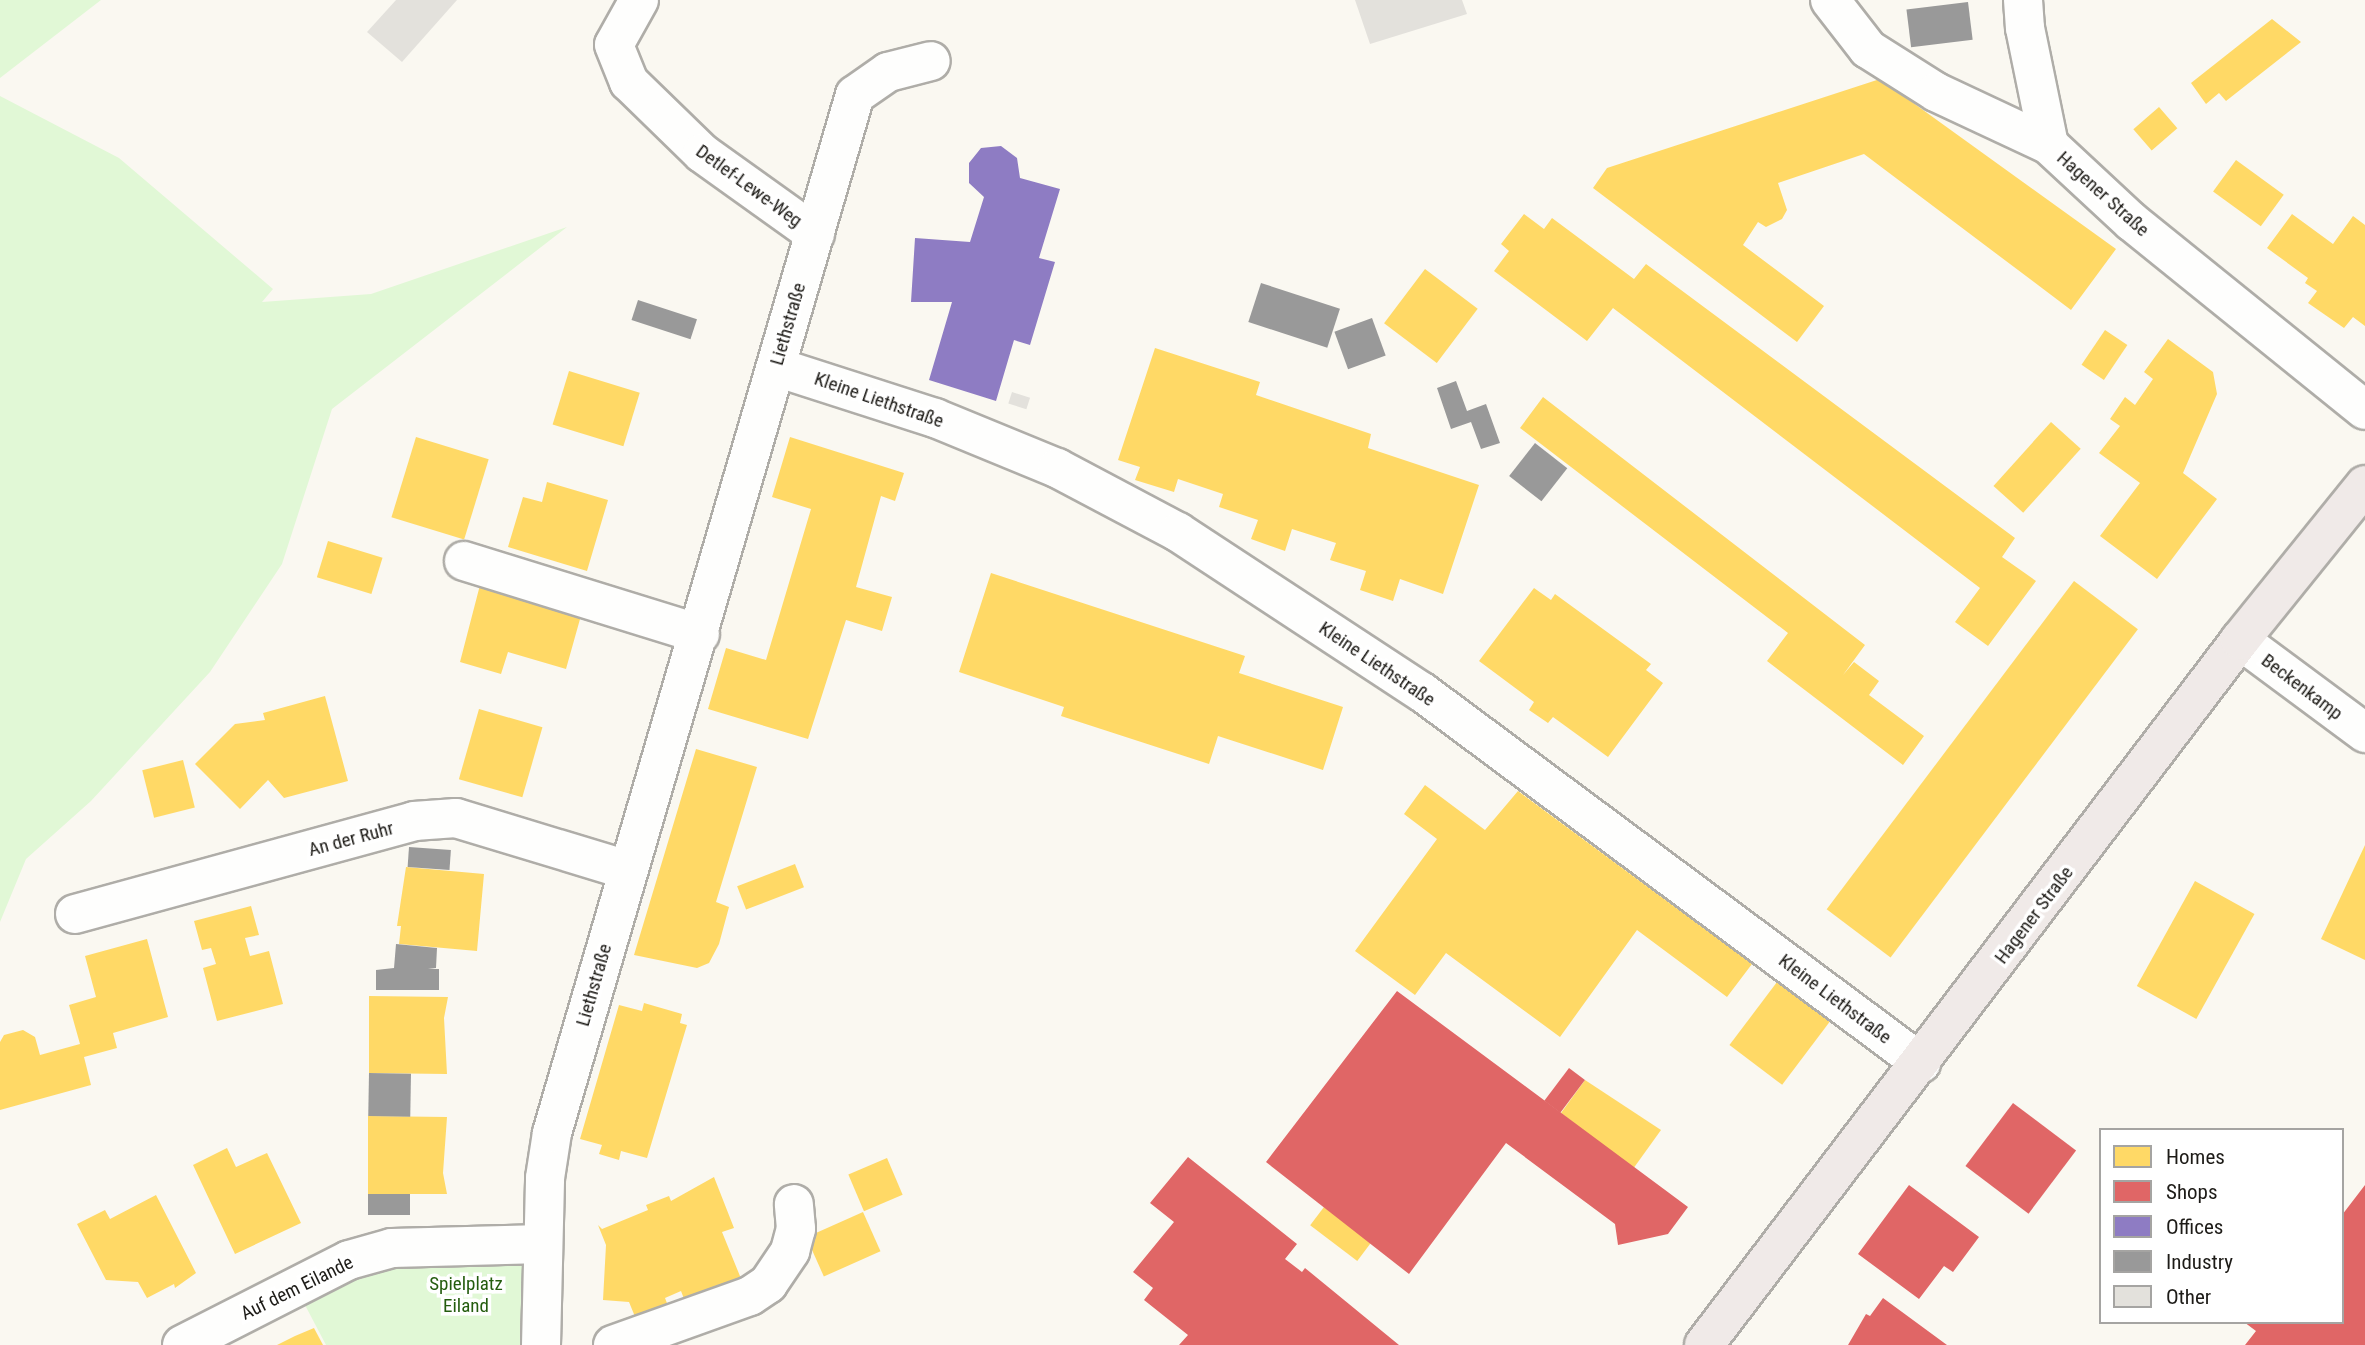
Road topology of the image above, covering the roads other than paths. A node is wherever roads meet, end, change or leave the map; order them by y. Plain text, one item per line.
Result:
1 (639, 0) edge
2 (1830, 0) edge
3 (2023, 0) edge
4 (931, 61) dead end
5 (2049, 145) junction
6 (815, 234) junction
7 (794, 371) junction
8 (2365, 410) edge
9 (2365, 485) edge
10 (464, 561) dead end
11 (700, 634) junction
12 (2240, 640) junction
13 (2365, 733) edge
14 (627, 870) junction
15 (75, 914) dead end
16 (1921, 1063) junction
17 (794, 1204) dead end
18 (543, 1244) junction
19 (182, 1345) edge
20 (541, 1345) edge
21 (613, 1345) edge
22 (1704, 1345) edge

1 - 6 street, Detlef-Lewe-Weg
2 - 5 street, Hagener Straße
3 - 5 street
4 - 6 street, Liethstraße
5 - 8 street, Hagener Straße
6 - 7 street, Liethstraße
7 - 11 street, Liethstraße
7 - 16 street, Kleine Liethstraße
9 - 12 main road, Hagener Straße
10 - 11 street
11 - 14 street, Liethstraße
12 - 13 street, Beckenkamp
12 - 16 main road, Hagener Straße
14 - 15 street, An der Ruhr
14 - 18 street, Liethstraße
16 - 22 main road, Hagener Straße
17 - 21 street
18 - 19 street, Auf dem Eilande
18 - 20 street, Liethstraße

